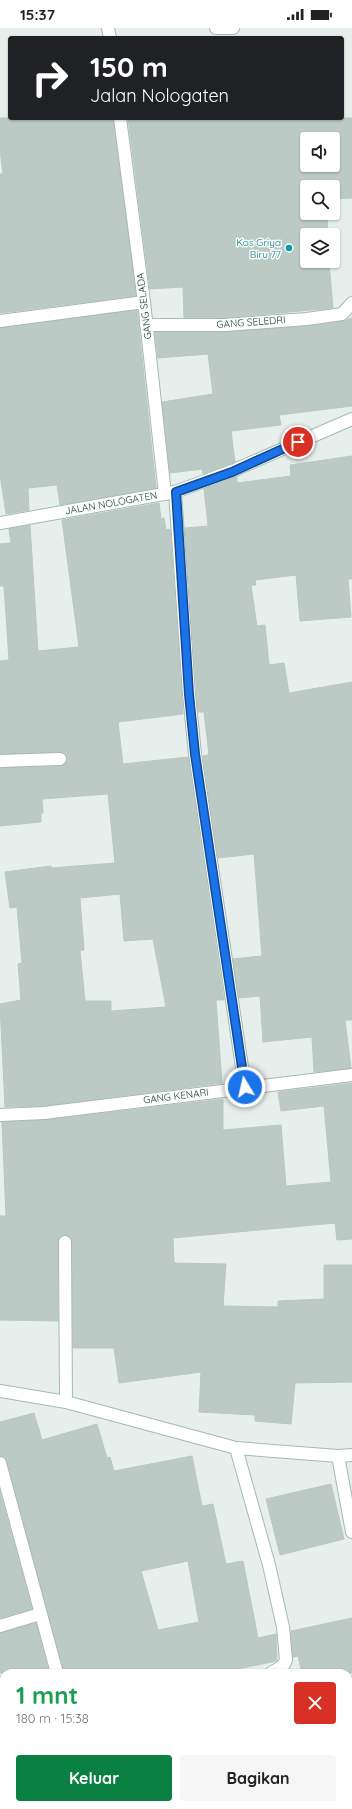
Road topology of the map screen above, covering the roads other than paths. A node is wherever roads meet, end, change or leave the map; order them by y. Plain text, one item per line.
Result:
1 (216, 28) edge
2 (233, 28) edge
3 (120, 120) edge
4 (144, 302) junction
5 (352, 303) edge
6 (0, 321) edge
7 (146, 326) junction
8 (352, 419) edge
9 (170, 493) junction
10 (0, 524) edge
11 (60, 759) dead end
12 (0, 762) edge
13 (352, 1075) edge
14 (245, 1087) junction
15 (0, 1115) edge
16 (65, 1242) dead end
17 (0, 1391) edge
18 (66, 1402) junction
19 (236, 1448) junction
20 (352, 1455) edge
21 (338, 1456) junction
22 (0, 1463) edge
23 (352, 1532) edge
24 (40, 1614) junction
25 (0, 1626) edge
26 (56, 1669) edge
27 (278, 1669) edge

1 - 2 street
3 - 4 street, GANG SELADA
4 - 6 street
4 - 7 street, GANG SELADA
5 - 7 street, GANG SELEDRI
7 - 9 street, GANG SELADA
8 - 9 street, JALAN NOLOGATEN
9 - 10 street, JALAN NOLOGATEN
9 - 14 street, GANG SELADA
11 - 12 street
13 - 14 street, GANG KENARI
14 - 15 street, GANG KENARI
16 - 18 street
17 - 18 street
18 - 19 street
19 - 21 street
19 - 27 street
20 - 21 street
21 - 23 street
22 - 24 street
24 - 25 street
24 - 26 street

